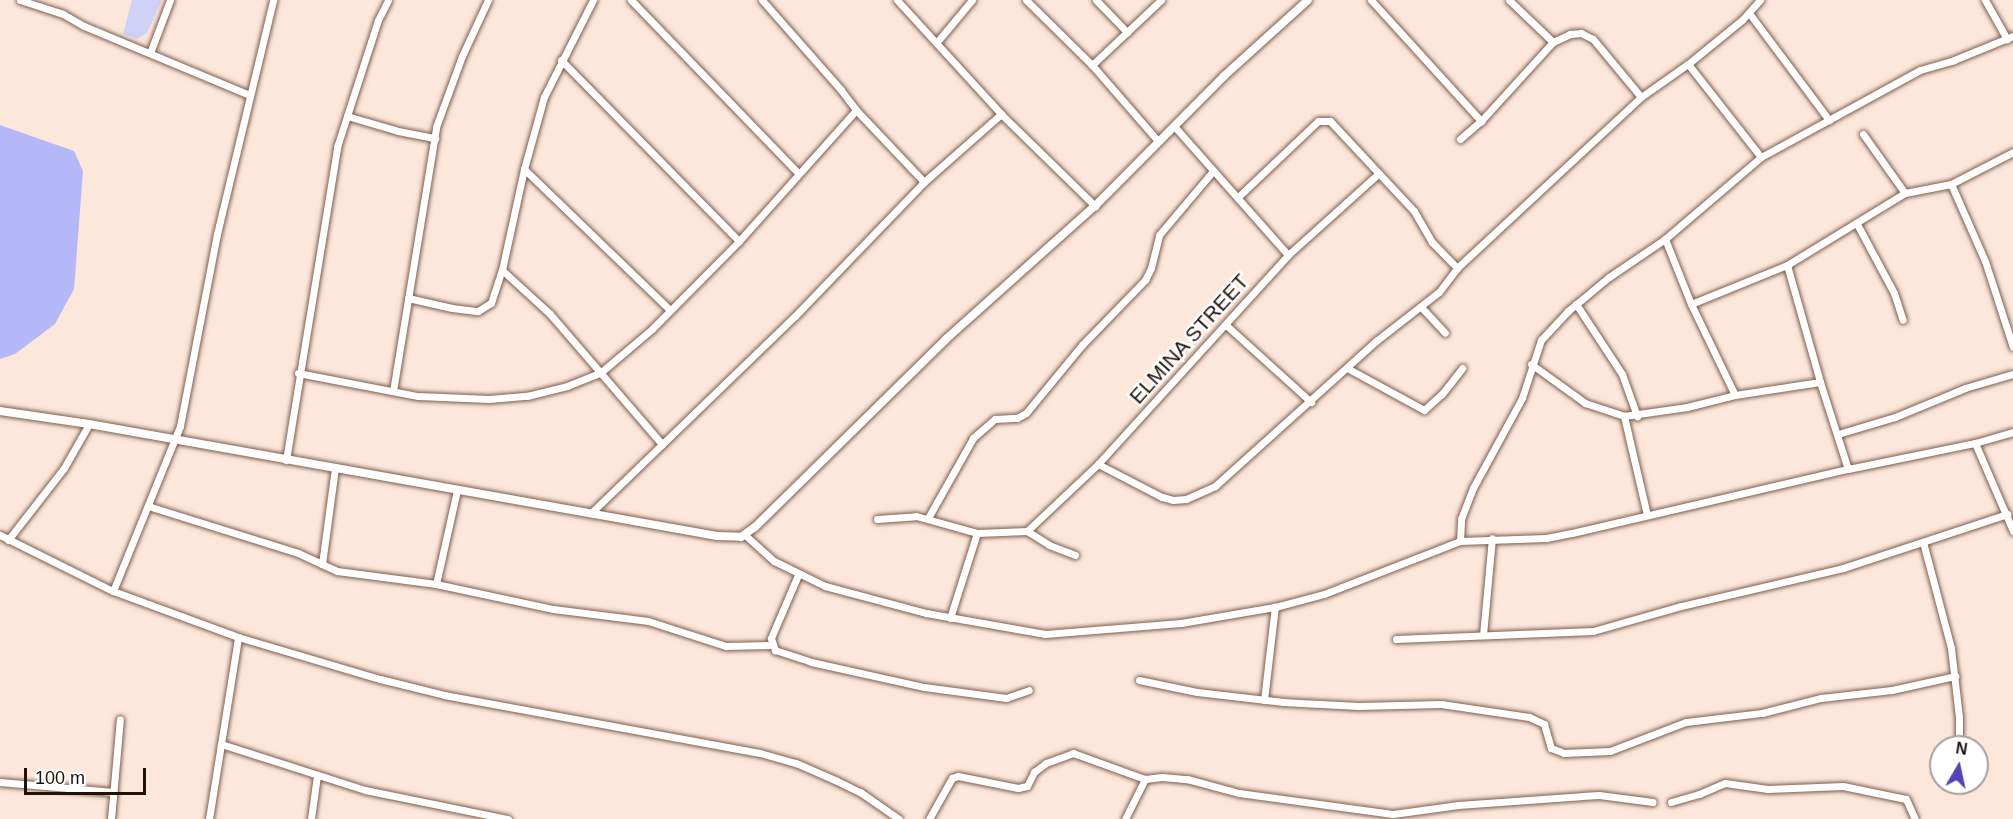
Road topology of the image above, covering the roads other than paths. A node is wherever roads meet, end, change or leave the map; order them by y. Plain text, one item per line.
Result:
1 (20, 0) edge
2 (170, 0) edge
3 (273, 0) edge
4 (388, 0) edge
5 (488, 0) edge
6 (593, 0) edge
7 (631, 0) edge
8 (762, 0) edge
9 (897, 0) edge
10 (972, 0) edge
11 (1026, 0) edge
12 (1096, 0) edge
13 (1161, 0) edge
14 (1308, 0) edge
15 (1371, 0) edge
16 (1509, 0) edge
17 (1760, 0) edge
18 (1985, 0) edge
19 (1749, 13) junction
20 (1127, 32) junction
21 (2010, 38) edge
22 (937, 42) junction
23 (1553, 42) junction
24 (150, 53) junction
25 (561, 60) junction
26 (1092, 64) junction
27 (1688, 64) junction
28 (250, 95) junction
29 (1641, 97) junction
30 (856, 110) junction
31 (1000, 114) junction
32 (347, 116) junction
33 (1830, 120) junction
34 (1480, 121) junction
35 (1174, 126) junction
36 (1863, 134) dead end
37 (435, 138) junction
38 (1460, 140) dead end
39 (1158, 141) junction
40 (2013, 152) edge
41 (1761, 157) junction
42 (524, 169) junction
43 (1213, 171) junction
44 (1379, 172) junction
45 (798, 173) junction
46 (924, 182) junction
47 (1951, 184) junction
48 (1905, 194) junction
49 (1238, 198) junction
50 (1095, 206) junction
51 (1857, 224) junction
52 (1665, 239) junction
53 (739, 241) junction
54 (1288, 255) junction
55 (1787, 265) junction
56 (1457, 268) junction
57 (502, 270) junction
58 (408, 298) junction
59 (1576, 304) junction
60 (1691, 304) junction
61 (1421, 307) junction
62 (670, 310) junction
63 (1903, 320) dead end
64 (1226, 325) junction
65 (1445, 333) dead end
66 (2013, 347) edge
67 (1531, 364) junction
68 (1347, 368) junction
69 (1462, 368) dead end
70 (298, 373) junction
71 (600, 373) junction
72 (2013, 374) edge
73 (1820, 382) junction
74 (393, 391) junction
75 (1736, 395) junction
76 (1311, 402) junction
77 (0, 411) edge
78 (1624, 416) junction
79 (1637, 416) junction
80 (89, 424) junction
81 (2013, 432) edge
82 (1838, 434) junction
83 (175, 442) junction
84 (1976, 443) junction
85 (662, 444) junction
86 (286, 460) junction
87 (1098, 464) junction
88 (335, 468) junction
89 (1848, 469) junction
90 (457, 490) junction
91 (148, 506) junction
92 (592, 512) junction
93 (2007, 514) junction
94 (1647, 515) junction
95 (928, 518) junction
96 (878, 519) dead end
97 (1027, 531) junction
98 (2013, 531) edge
99 (977, 533) junction
100 (0, 535) edge
101 (745, 535) junction
102 (1492, 538) junction
103 (8, 540) junction
104 (1460, 541) junction
105 (1923, 542) junction
106 (1075, 555) dead end
107 (322, 564) junction
108 (798, 575) junction
109 (436, 584) junction
110 (113, 591) junction
111 (1275, 607) junction
112 (950, 618) junction
113 (1483, 635) junction
114 (238, 637) junction
115 (1396, 639) dead end
116 (771, 645) junction
117 (1955, 676) junction
118 (1139, 680) dead end
119 (1029, 690) dead end
120 (1264, 700) junction
121 (120, 719) dead end
122 (1958, 735) edge
123 (221, 744) junction
124 (317, 775) junction
125 (1145, 779) junction
126 (0, 782) edge
127 (114, 792) junction
128 (1653, 802) dead end
129 (1671, 802) dead end
130 (1393, 816) edge
131 (111, 819) edge
132 (209, 819) edge
133 (311, 819) edge
134 (508, 819) edge
135 (899, 819) edge
136 (929, 819) edge
137 (1125, 819) edge
138 (1916, 819) edge

1 - 24 street
2 - 24 street
3 - 28 street
4 - 32 street
5 - 37 street
6 - 25 street
7 - 45 street
8 - 30 street
9 - 22 street
10 - 22 street
11 - 26 street
12 - 20 street
13 - 20 street
14 - 35 street
15 - 34 street
16 - 23 street
17 - 19 street
18 - 21 street
19 - 27 street
19 - 33 street
20 - 26 street
21 - 33 street
22 - 31 street
23 - 29 street
23 - 34 street
24 - 28 street
25 - 42 street
25 - 53 street
26 - 39 street
27 - 29 street
27 - 41 street
28 - 83 street
29 - 56 street
30 - 45 street
30 - 46 street
31 - 46 street
31 - 50 street
32 - 37 street
32 - 70 street
33 - 41 street
34 - 38 street
35 - 39 street
35 - 43 street
36 - 48 street
37 - 58 street
39 - 50 street
40 - 47 street
41 - 52 street
42 - 57 street
42 - 62 street
43 - 49 street
43 - 95 street
44 - 49 street
44 - 54 street, ELMINA STREET
44 - 56 street
45 - 53 street
46 - 85 street
47 - 48 street
47 - 66 street
48 - 51 street
49 - 54 street
50 - 101 street
51 - 55 street
51 - 63 street
52 - 59 street
52 - 60 street
53 - 62 street
54 - 64 street, ELMINA STREET
55 - 60 street
55 - 73 street
56 - 61 street
57 - 58 street
57 - 71 street
58 - 74 street
59 - 67 street
59 - 79 street
60 - 75 street
61 - 65 street
61 - 68 street
62 - 71 street
64 - 76 street
64 - 87 street, ELMINA STREET
67 - 78 street
67 - 104 street
68 - 69 street
68 - 76 street
70 - 74 street
70 - 86 street
71 - 74 street
71 - 85 street
72 - 82 street
73 - 75 street
73 - 82 street
75 - 79 street
76 - 87 street
77 - 80 street
78 - 79 street
78 - 94 street
80 - 83 street
80 - 103 street
81 - 84 street
82 - 89 street
83 - 86 street
83 - 91 street
84 - 89 street
84 - 93 street
85 - 92 street
86 - 88 street
87 - 97 street, ELMINA STREET
88 - 90 street
88 - 107 street
89 - 94 street
90 - 92 street
90 - 109 street
91 - 107 street
91 - 110 street
92 - 101 street
93 - 98 street
93 - 105 street
94 - 102 street
95 - 96 street
95 - 99 street
97 - 99 street
97 - 106 street
99 - 112 street
100 - 103 street
101 - 108 street
102 - 104 street
102 - 113 street
103 - 110 street
104 - 111 street
105 - 113 street
105 - 117 street
107 - 109 street
108 - 112 street
108 - 116 street
109 - 116 street
110 - 114 street
111 - 112 street
111 - 120 street
113 - 115 street
114 - 123 street
114 - 135 street
116 - 119 street
117 - 120 street
117 - 122 street
118 - 120 street
121 - 127 street
123 - 124 street
123 - 132 street
124 - 133 street
124 - 134 street
125 - 130 street
125 - 136 street
125 - 137 street
126 - 127 street
127 - 131 street
128 - 130 street
129 - 138 street

